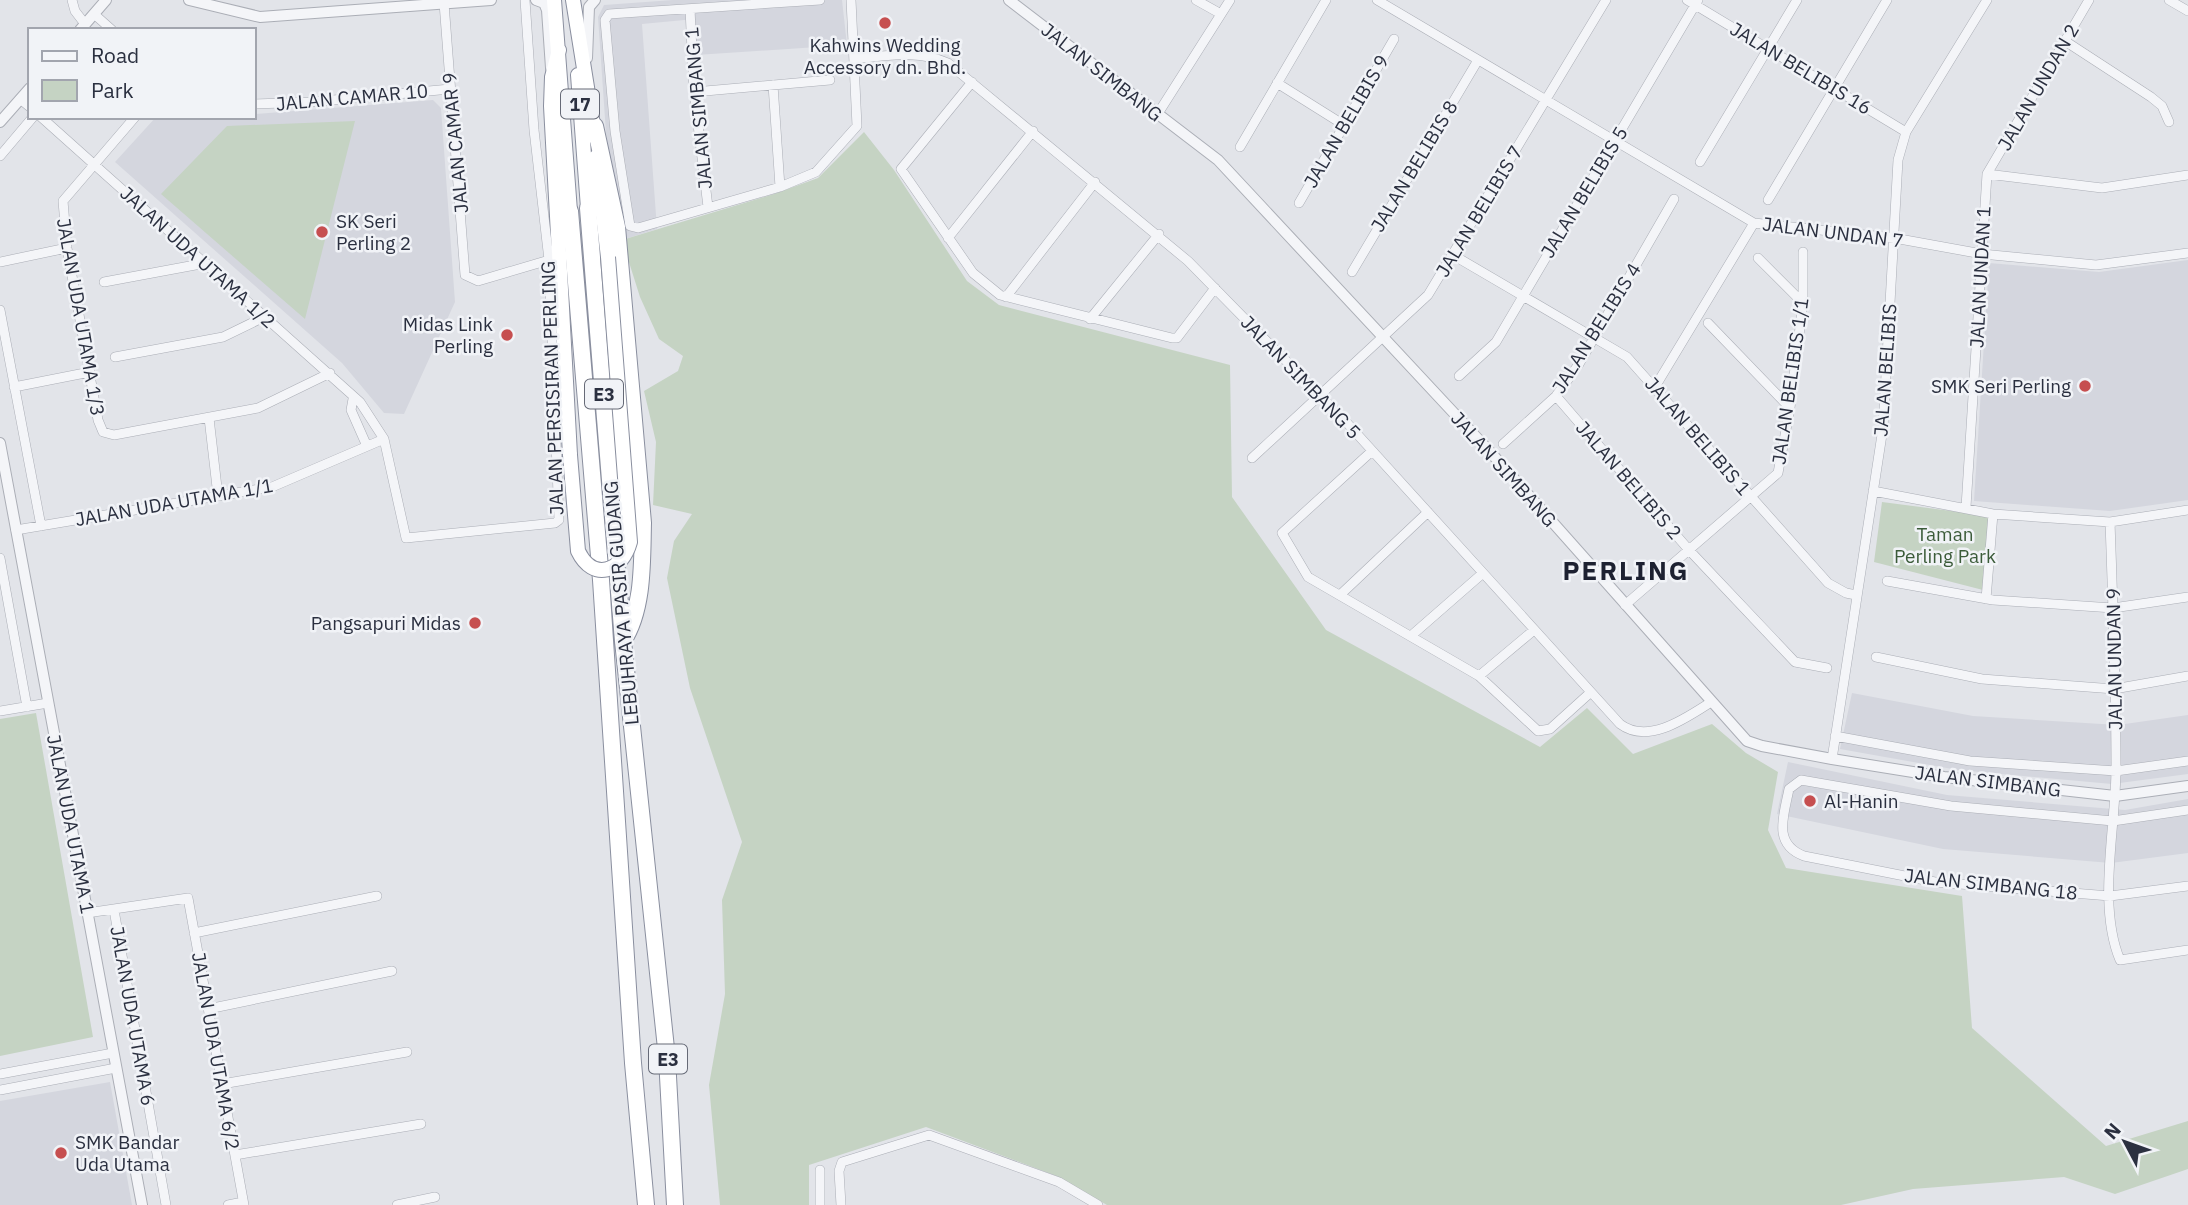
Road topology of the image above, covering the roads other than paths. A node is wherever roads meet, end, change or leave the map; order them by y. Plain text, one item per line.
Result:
1 (72, 0) edge
2 (106, 0) edge
3 (189, 0) edge
4 (491, 0) edge
5 (525, 0) edge
6 (536, 0) edge
7 (554, 0) edge
8 (573, 0) edge
9 (595, 0) edge
10 (820, 0) edge
11 (850, 0) edge
12 (1009, 0) edge
13 (1196, 0) edge
14 (1230, 0) edge
15 (1326, 0) edge
16 (1377, 0) edge
17 (1606, 0) edge
18 (1797, 0) edge
19 (1887, 0) edge
20 (1987, 0) edge
21 (2089, 0) edge
22 (2169, 0) edge
23 (1694, 2) edge
24 (444, 4) junction
25 (225, 5) edge
26 (690, 9) junction
27 (2188, 11) edge
28 (94, 15) junction
29 (1221, 15) junction
30 (83, 27) edge
31 (110, 28) edge
32 (1394, 39) dead end
33 (2065, 41) junction
34 (1769, 49) junction
35 (559, 50) junction
36 (854, 59) junction
37 (1478, 60) junction
38 (552, 77) junction
39 (587, 79) junction
40 (830, 80) dead end
41 (972, 82) junction
42 (1277, 83) junction
43 (773, 85) junction
44 (1833, 87) junction
45 (450, 89) junction
46 (28, 90) edge
47 (694, 92) junction
48 (20, 99) junction
49 (1547, 100) junction
50 (256, 103) edge
51 (28, 105) edge
52 (1157, 116) junction
53 (31, 119) edge
54 (43, 119) edge
55 (133, 119) edge
56 (0, 122) edge
57 (2169, 122) dead end
58 (1344, 125) junction
59 (595, 126) junction
60 (1033, 131) junction
61 (1906, 132) junction
62 (1616, 140) junction
63 (1240, 147) dead end
64 (0, 156) edge
65 (1700, 162) dead end
66 (94, 164) junction
67 (1987, 174) junction
68 (2188, 175) edge
69 (1096, 182) junction
70 (780, 187) junction
71 (1674, 199) dead end
72 (1768, 200) dead end
73 (1299, 203) dead end
74 (708, 207) junction
75 (588, 208) joint
76 (570, 211) joint
77 (1754, 223) junction
78 (1159, 234) junction
79 (948, 238) junction
80 (1894, 238) junction
81 (66, 248) junction
82 (1804, 252) dead end
83 (2188, 253) edge
84 (1982, 254) junction
85 (1453, 255) junction
86 (1758, 258) dead end
87 (549, 260) junction
88 (0, 262) edge
89 (206, 263) junction
90 (1352, 272) dead end
91 (103, 282) dead end
92 (1215, 288) junction
93 (1523, 295) junction
94 (1006, 297) junction
95 (1803, 303) junction
96 (0, 310) edge
97 (266, 316) junction
98 (1090, 319) junction
99 (1708, 323) dead end
100 (1384, 336) junction
101 (1594, 337) junction
102 (115, 357) dead end
103 (90, 372) junction
104 (330, 373) junction
105 (1459, 376) dead end
106 (15, 387) junction
107 (1655, 387) junction
108 (1319, 395) junction
109 (1556, 396) junction
110 (353, 399) junction
111 (1790, 408) junction
112 (209, 418) junction
113 (384, 439) junction
114 (0, 443) edge
115 (366, 444) junction
116 (1503, 444) dead end
117 (1372, 451) junction
118 (1252, 458) dead end
119 (1873, 491) junction
120 (218, 496) junction
121 (1752, 499) junction
122 (1966, 507) junction
123 (2188, 510) edge
124 (1427, 512) junction
125 (1993, 514) junction
126 (2110, 522) junction
127 (40, 526) junction
128 (16, 530) junction
129 (1689, 550) junction
130 (0, 558) edge
131 (1483, 573) junction
132 (1887, 581) dead end
133 (1340, 595) junction
134 (1856, 595) junction
135 (2188, 597) edge
136 (1986, 599) junction
137 (1625, 605) junction
138 (2113, 608) junction
139 (5, 611) edge
140 (1534, 630) junction
141 (1412, 635) junction
142 (623, 641) junction
143 (1876, 657) dead end
144 (1827, 668) dead end
145 (1479, 676) junction
146 (2188, 676) edge
147 (2114, 689) junction
148 (1591, 692) junction
149 (1711, 702) junction
150 (48, 703) junction
151 (27, 707) junction
152 (0, 711) edge
153 (1835, 736) junction
154 (1832, 760) junction
155 (2188, 761) edge
156 (2116, 771) junction
157 (2188, 786) edge
158 (2115, 796) junction
159 (2188, 810) edge
160 (1784, 816) joint
161 (2113, 821) junction
162 (2188, 886) edge
163 (377, 896) dead end
164 (2110, 896) junction
165 (114, 910) junction
166 (88, 913) junction
167 (194, 933) junction
168 (2188, 950) edge
169 (392, 971) dead end
170 (208, 1009) junction
171 (407, 1052) dead end
172 (113, 1053) junction
173 (116, 1068) junction
174 (0, 1074) edge
175 (222, 1084) junction
176 (0, 1090) edge
177 (421, 1124) dead end
178 (234, 1155) junction
179 (820, 1170) dead end
180 (435, 1197) dead end
181 (243, 1203) edge
182 (142, 1205) edge
183 (166, 1205) edge
184 (228, 1205) edge
185 (397, 1205) edge
186 (646, 1205) edge
187 (675, 1205) edge
188 (820, 1205) edge
189 (841, 1205) edge
190 (1098, 1205) edge

1 - 30 street
2 - 28 street
3 - 25 street
4 - 24 street
5 - 87 street, JALAN PERSISIRAN PERLING
6 - 38 street
7 - 35 highway, LEBUHRAYA PASIR GUDANG / 17
8 - 39 highway
8 - 75 highway, LEBUHRAYA PASIR GUDANG / 17
9 - 39 street
10 - 26 street
11 - 36 street
12 - 52 street, JALAN SIMBANG
13 - 29 street
14 - 29 street
15 - 42 street
16 - 37 street, JALAN UNDAN 7
17 - 49 street, JALAN BELIBIS 7
18 - 34 street
19 - 44 street
20 - 61 street, JALAN BELIBIS
21 - 33 street, JALAN UNDAN 2
22 - 27 street
23 - 34 street, JALAN BELIBIS 16
23 - 62 street, JALAN BELIBIS 5
24 - 25 street
24 - 45 street, JALAN CAMAR 9
26 - 47 street, JALAN SIMBANG 1
26 - 74 street
28 - 30 street
28 - 31 street
29 - 52 street
32 - 58 street, JALAN BELIBIS 9
33 - 57 street
33 - 67 street, JALAN UNDAN 2
34 - 44 street, JALAN BELIBIS 16
34 - 65 street
35 - 38 highway
35 - 76 highway, LEBUHRAYA PASIR GUDANG / 17
36 - 41 street, JALAN SIMBANG 5
36 - 70 street
37 - 49 street, JALAN UNDAN 7
37 - 90 street, JALAN BELIBIS 8
38 - 59 highway, bridge
39 - 59 highway
40 - 43 street
41 - 60 street, JALAN SIMBANG 5
41 - 79 street
42 - 58 street
42 - 63 street
43 - 47 street
43 - 70 street
44 - 61 street, JALAN BELIBIS 16
44 - 72 street
45 - 50 street, JALAN CAMAR 10
45 - 87 street, JALAN CAMAR 9
46 - 48 street
47 - 74 street, JALAN SIMBANG 1
48 - 51 street
48 - 56 street
49 - 62 street, JALAN UNDAN 7
49 - 85 street, JALAN BELIBIS 7
52 - 100 street, JALAN SIMBANG
53 - 64 street
54 - 66 street, JALAN UDA UTAMA 1/2
55 - 66 street, JALAN UDA UTAMA 1/3
58 - 73 street, JALAN BELIBIS 9
59 - 142 highway
60 - 69 street, JALAN SIMBANG 5
60 - 79 street
61 - 80 street, JALAN BELIBIS
62 - 77 street, JALAN UNDAN 7
62 - 93 street, JALAN BELIBIS 5
66 - 81 street, JALAN UDA UTAMA 1/3
66 - 89 street, JALAN UDA UTAMA 1/2
67 - 68 street
67 - 84 street, JALAN UNDAN 1
69 - 78 street, JALAN SIMBANG 5
69 - 94 street
70 - 74 street
71 - 101 street, JALAN BELIBIS 4
75 - 142 highway, LEBUHRAYA PASIR GUDANG / E3
76 - 186 highway, LEBUHRAYA PASIR GUDANG / E3
77 - 80 street, JALAN UNDAN 7
77 - 107 street
78 - 92 street, JALAN SIMBANG 5
78 - 98 street
79 - 94 street
80 - 84 street, JALAN UNDAN 7
80 - 119 street, JALAN BELIBIS
81 - 88 street
81 - 103 street, JALAN UDA UTAMA 1/3
82 - 95 street, JALAN BELIBIS 1/1
83 - 84 street, JALAN UNDAN 7
84 - 122 street, JALAN UNDAN 1
85 - 93 street, JALAN BELIBIS 1
85 - 100 street, JALAN BELIBIS 7
86 - 95 street
87 - 113 street, JALAN PERSISIRAN PERLING
89 - 91 street
89 - 97 street, JALAN UDA UTAMA 1/2
92 - 98 street
92 - 108 street, JALAN SIMBANG 5
93 - 101 street, JALAN BELIBIS 1
93 - 105 street, JALAN BELIBIS 5
94 - 98 street
95 - 111 street, JALAN BELIBIS 1/1
96 - 106 street
97 - 102 street
97 - 104 street, JALAN UDA UTAMA 1/2
99 - 111 street
100 - 108 street, JALAN BELIBIS 7
100 - 137 street, JALAN SIMBANG
101 - 107 street, JALAN BELIBIS 1
101 - 109 street, JALAN BELIBIS 4
103 - 106 street
103 - 112 street, JALAN UDA UTAMA 1/3
104 - 110 street, JALAN UDA UTAMA 1/2
104 - 112 street, JALAN UDA UTAMA 1/3
106 - 127 street
107 - 121 street, JALAN BELIBIS 1
108 - 117 street, JALAN SIMBANG 5
108 - 118 street, JALAN BELIBIS 7
109 - 116 street, JALAN BELIBIS 4
109 - 129 street, JALAN BELIBIS 2
110 - 113 street, JALAN UDA UTAMA 1/2
110 - 115 street, JALAN UDA UTAMA 1/2
111 - 121 street, JALAN BELIBIS 1/1
112 - 120 street
113 - 115 street, JALAN UDA UTAMA 1/1
114 - 128 street, JALAN UDA UTAMA 1
115 - 120 street, JALAN UDA UTAMA 1/1
117 - 124 street, JALAN SIMBANG 5
117 - 133 street
119 - 122 street
119 - 134 street, JALAN BELIBIS
120 - 127 street, JALAN UDA UTAMA 1/1
121 - 129 street, JALAN BELIBIS 1/1
121 - 134 street, JALAN BELIBIS 1
122 - 125 street
123 - 126 street
124 - 131 street, JALAN SIMBANG 5
124 - 133 street
125 - 126 street
125 - 136 street
126 - 138 street, JALAN UNDAN 9
127 - 128 street, JALAN UDA UTAMA 1/1
128 - 150 street, JALAN UDA UTAMA 1
129 - 137 street, JALAN BELIBIS 1/1
129 - 144 street, JALAN BELIBIS 2
130 - 139 street
131 - 140 street, JALAN SIMBANG 5
131 - 141 street
132 - 136 street
133 - 141 street
134 - 153 street, JALAN BELIBIS
135 - 138 street
136 - 138 street
137 - 149 street, JALAN SIMBANG
138 - 147 street, JALAN UNDAN 9
139 - 151 street
140 - 145 street
140 - 148 street, JALAN SIMBANG 5
141 - 145 street
142 - 187 highway, LEBUHRAYA PASIR GUDANG / E3
143 - 147 street
145 - 148 street
146 - 147 street
147 - 156 street, JALAN UNDAN 9
148 - 149 street, JALAN SIMBANG 5
149 - 154 street, JALAN SIMBANG
150 - 151 street
150 - 166 street, JALAN UDA UTAMA 1
151 - 152 street
153 - 154 street, JALAN BELIBIS
153 - 156 street, JALAN SIMBANG
154 - 158 street, JALAN SIMBANG
155 - 156 street, JALAN SIMBANG
156 - 158 street, JALAN UNDAN 9
157 - 158 street, JALAN SIMBANG
158 - 161 street, JALAN UNDAN 9
159 - 161 street, JALAN SIMBANG
160 - 161 street, JALAN SIMBANG
160 - 164 street, JALAN SIMBANG 18
161 - 164 street, JALAN UNDAN 9
162 - 164 street, JALAN SIMBANG 18
163 - 167 street
164 - 168 street, JALAN UNDAN 9
165 - 166 street
165 - 167 street, JALAN UDA UTAMA 6/2
165 - 183 street, JALAN UDA UTAMA 6
166 - 172 street, JALAN UDA UTAMA 1
167 - 170 street, JALAN UDA UTAMA 6/2
169 - 170 street
170 - 175 street, JALAN UDA UTAMA 6/2
171 - 175 street
172 - 173 street, JALAN UDA UTAMA 1
172 - 174 street
173 - 176 street
173 - 182 street, JALAN UDA UTAMA 1
175 - 178 street, JALAN UDA UTAMA 6/2
177 - 178 street
178 - 181 street, JALAN UDA UTAMA 6/2
179 - 188 street
180 - 185 street
181 - 184 street
189 - 190 street

